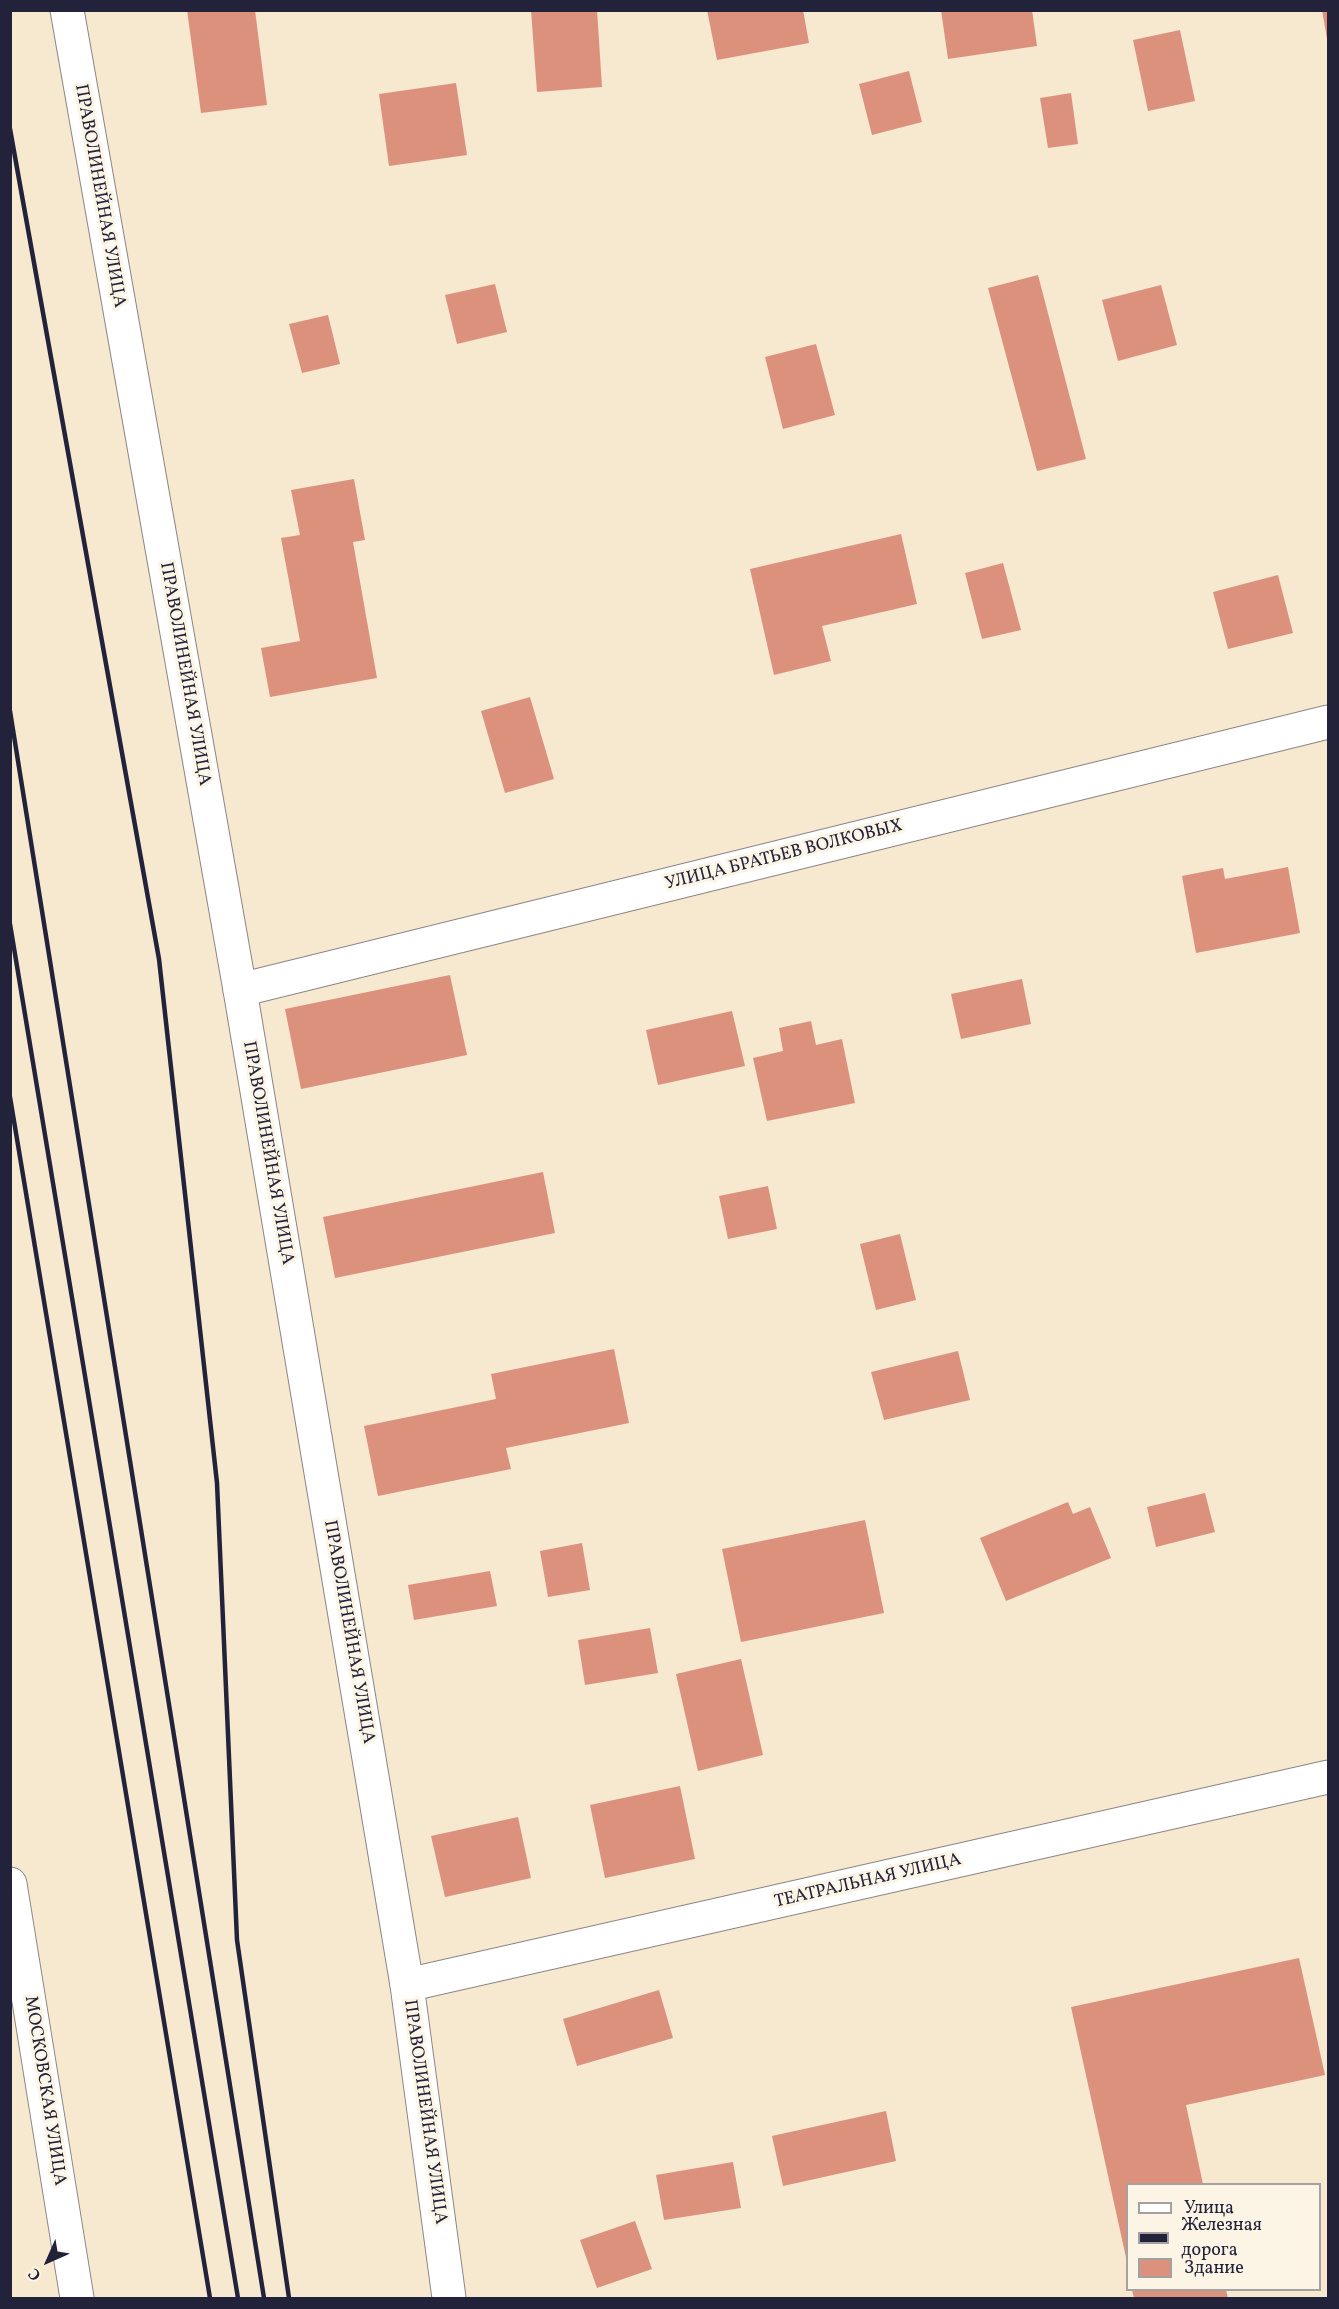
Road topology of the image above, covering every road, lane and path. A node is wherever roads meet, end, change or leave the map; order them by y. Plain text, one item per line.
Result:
1 (67, 10) edge
2 (1329, 722) edge
3 (240, 990) junction
4 (1329, 1778) edge
5 (10, 1884) edge
6 (407, 1985) junction
7 (78, 2298) edge
8 (449, 2298) edge

1 - 3 main road, ПРАВОЛИНЕЙНАЯ УЛИЦА
2 - 3 main road, УЛИЦА БРАТЬЕВ ВОЛКОВЫХ
3 - 6 main road, ПРАВОЛИНЕЙНАЯ УЛИЦА
4 - 6 main road, ТЕАТРАЛЬНАЯ УЛИЦА
5 - 7 main road, МОСКОВСКАЯ УЛИЦА
6 - 8 main road, ПРАВОЛИНЕЙНАЯ УЛИЦА

